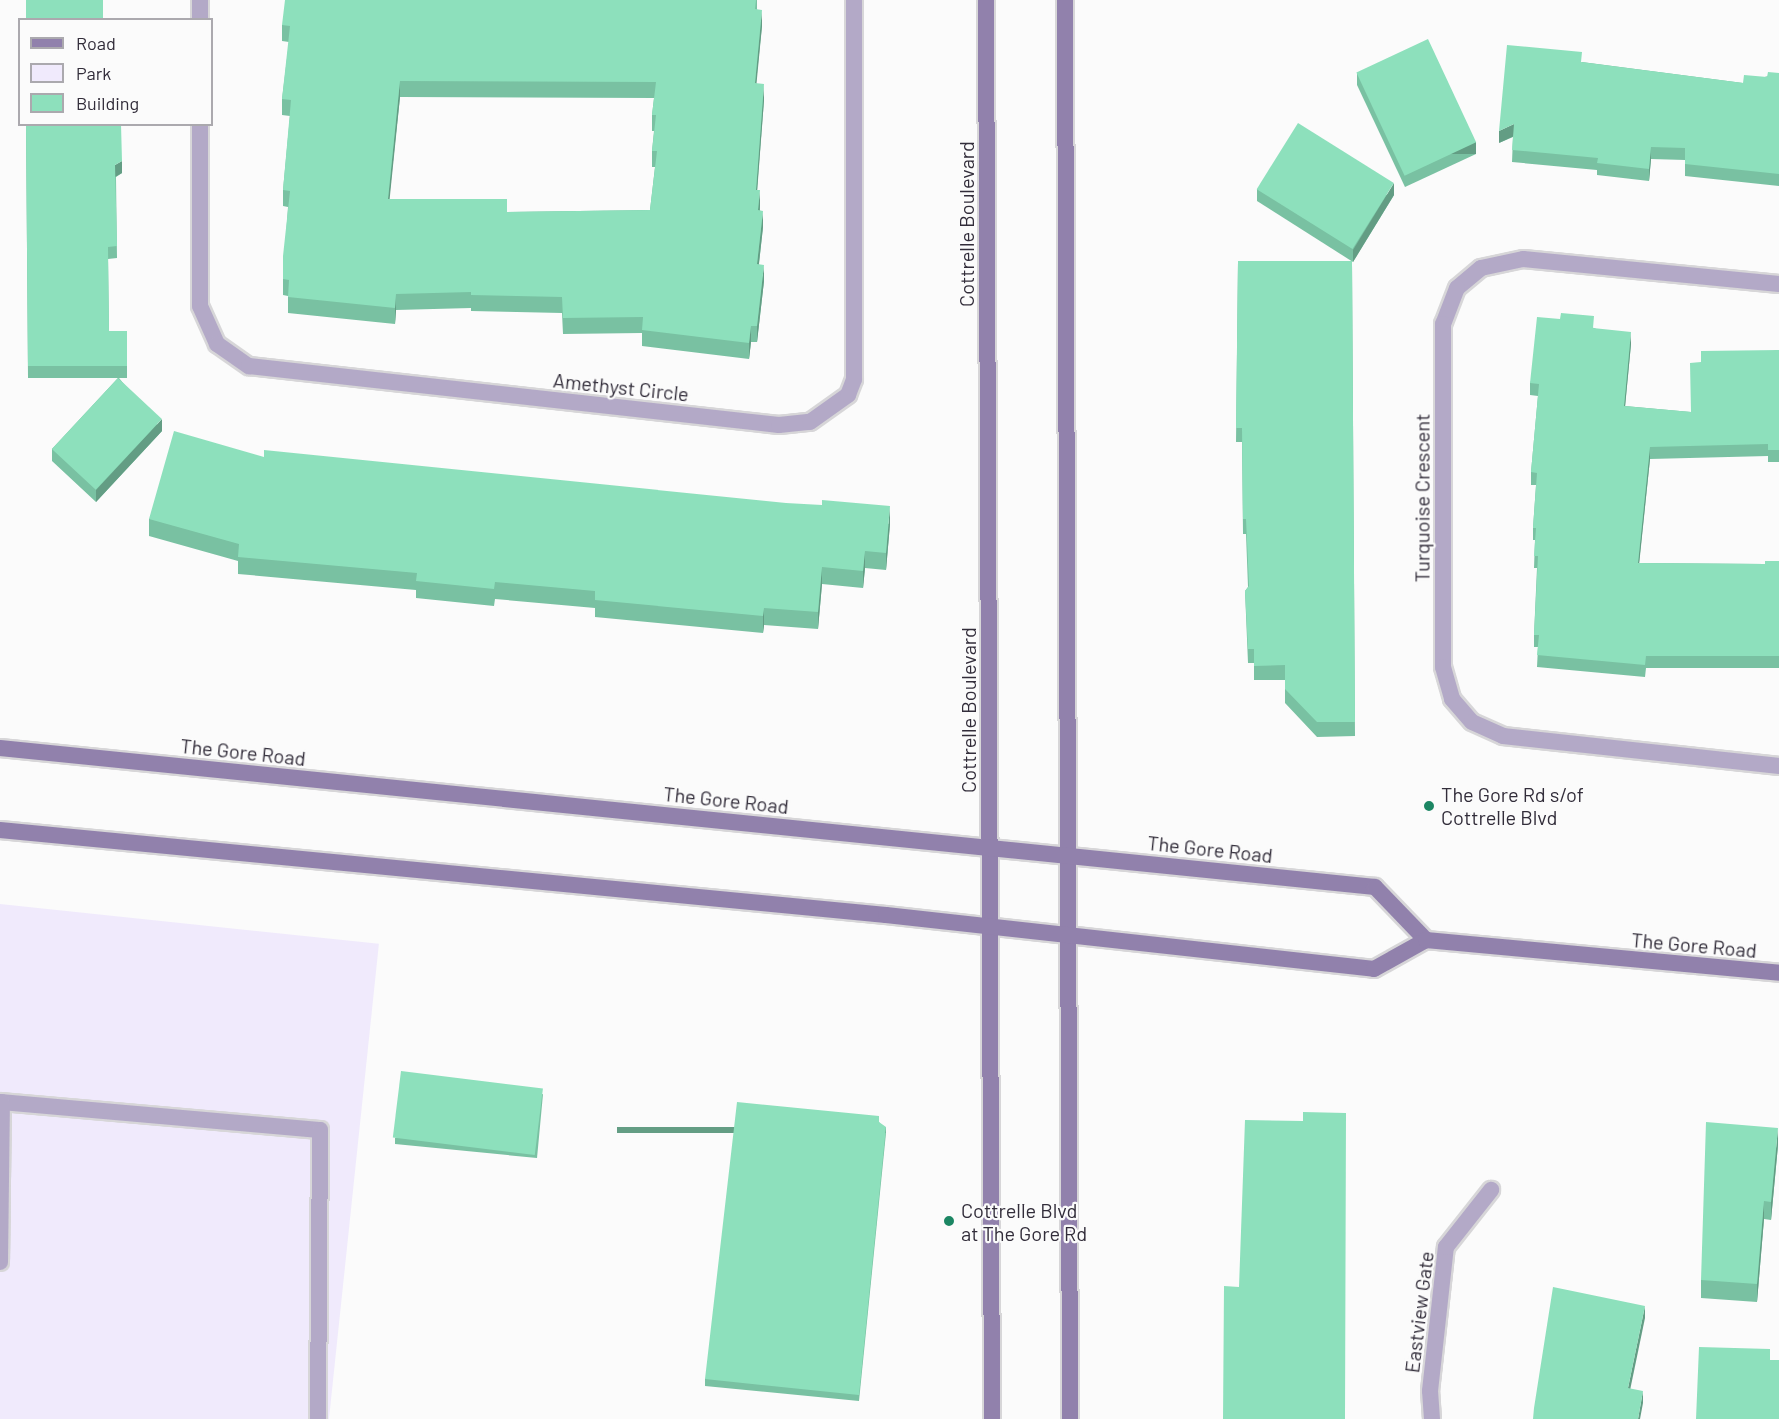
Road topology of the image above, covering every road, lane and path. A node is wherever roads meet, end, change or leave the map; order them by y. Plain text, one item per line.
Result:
1 (200, 0) edge
2 (854, 0) edge
3 (987, 0) edge
4 (1065, 0) edge
5 (200, 18) edge
6 (200, 126) edge
7 (1779, 284) edge
8 (0, 748) edge
9 (1779, 766) edge
10 (0, 830) edge
11 (990, 848) junction
12 (1069, 856) junction
13 (991, 927) junction
14 (1070, 936) junction
15 (1426, 940) junction
16 (1779, 973) edge
17 (1, 1102) edge
18 (1491, 1190) dead end
19 (0, 1262) edge
20 (318, 1419) edge
21 (992, 1419) edge
22 (1070, 1419) edge
23 (1432, 1419) edge

1 - 5 street
2 - 6 street, Amethyst Circle
3 - 11 main road, Cottrelle Boulevard
4 - 12 main road
7 - 9 street, Turquoise Crescent
8 - 11 main road, The Gore Road
10 - 13 main road
11 - 12 main road, The Gore Road
11 - 13 main road, Cottrelle Boulevard
12 - 14 main road
12 - 15 main road, The Gore Road
13 - 14 main road
13 - 21 main road, Cottrelle Boulevard
14 - 15 main road
14 - 22 main road
15 - 16 main road, The Gore Road
17 - 19 street
17 - 20 street
18 - 23 street, Eastview Gate

